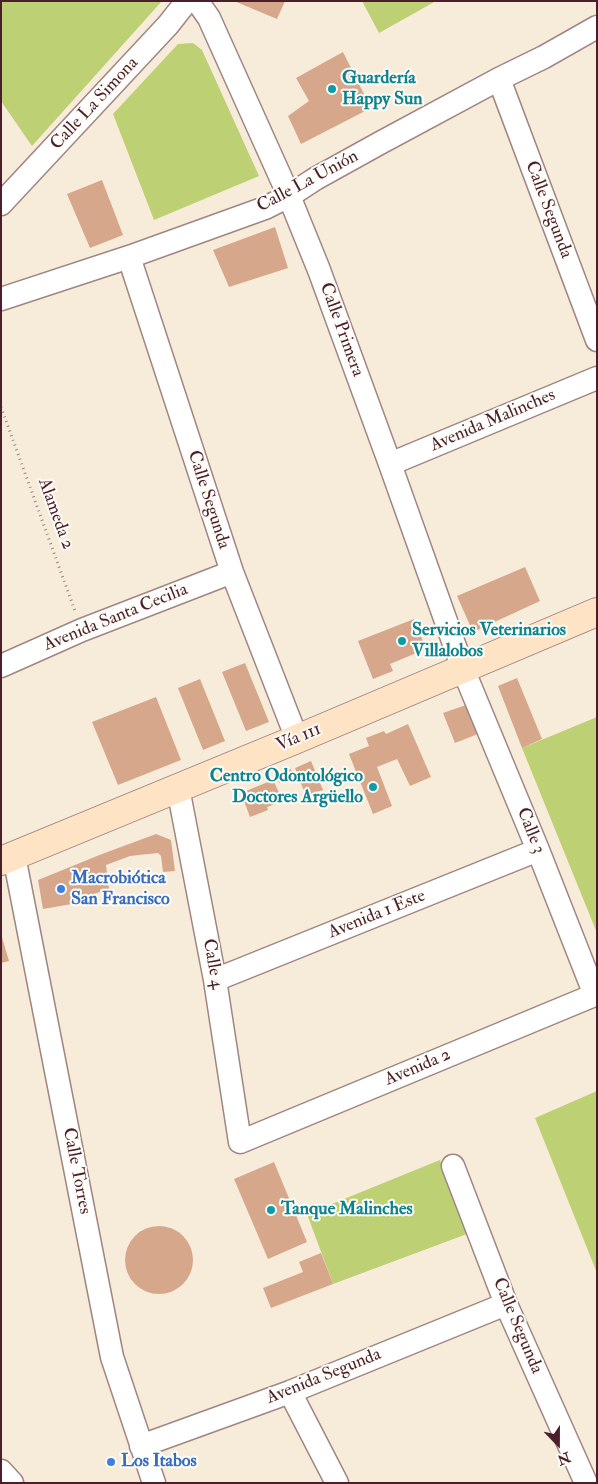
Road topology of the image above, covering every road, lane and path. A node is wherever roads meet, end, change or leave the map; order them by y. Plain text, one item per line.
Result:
1 (187, 1) edge
2 (197, 1) edge
3 (597, 27) edge
4 (499, 79) junction
5 (288, 196) junction
6 (1, 204) edge
7 (128, 257) junction
8 (1, 299) edge
9 (597, 340) edge
10 (597, 378) edge
11 (1, 407) edge
12 (390, 464) junction
13 (232, 572) junction
14 (597, 612) edge
15 (82, 630) junction
16 (1, 666) edge
17 (463, 669) junction
18 (297, 739) junction
19 (178, 788) junction
20 (538, 850) junction
21 (8, 859) edge
22 (215, 980) junction
23 (596, 994) edge
24 (240, 1142) joint
25 (453, 1166) dead end
26 (506, 1304) junction
27 (290, 1392) junction
28 (141, 1446) junction
29 (1, 1471) edge
30 (12, 1483) edge
31 (154, 1483) edge
32 (337, 1483) edge
33 (586, 1483) edge

1 - 6 street, Calle La Simona
2 - 5 street, Calle Primera
3 - 4 street, Calle La Unión
4 - 5 street, Calle La Unión
4 - 9 street, Calle Segunda
5 - 7 street, Calle La Unión
5 - 12 street, Calle Primera
7 - 8 street, Calle La Unión
7 - 13 street, Calle Segunda
10 - 12 street, Avenida Malinches
11 - 15 path, Alameda 2
12 - 17 street, Calle Primera
13 - 15 street, Avenida Santa Cecilia
13 - 18 street, Calle Segunda
14 - 17 main road, Vía 111
15 - 16 street, Avenida Santa Cecilia
17 - 18 main road, Vía 111
17 - 20 street, Calle 3
18 - 19 main road, Vía 111
19 - 21 main road, Vía 111
19 - 22 street, Calle 4
20 - 22 street, Avenida 1 Este
20 - 23 street, Calle 3
21 - 28 street, Calle Torres
22 - 24 street, Calle 4
23 - 24 street, Avenida 2
25 - 26 street, Calle Segunda
26 - 27 street, Avenida Segunda
26 - 33 street, Calle Segunda
27 - 28 street, Avenida Segunda
27 - 32 street
28 - 31 street, Calle Torres
29 - 30 street

